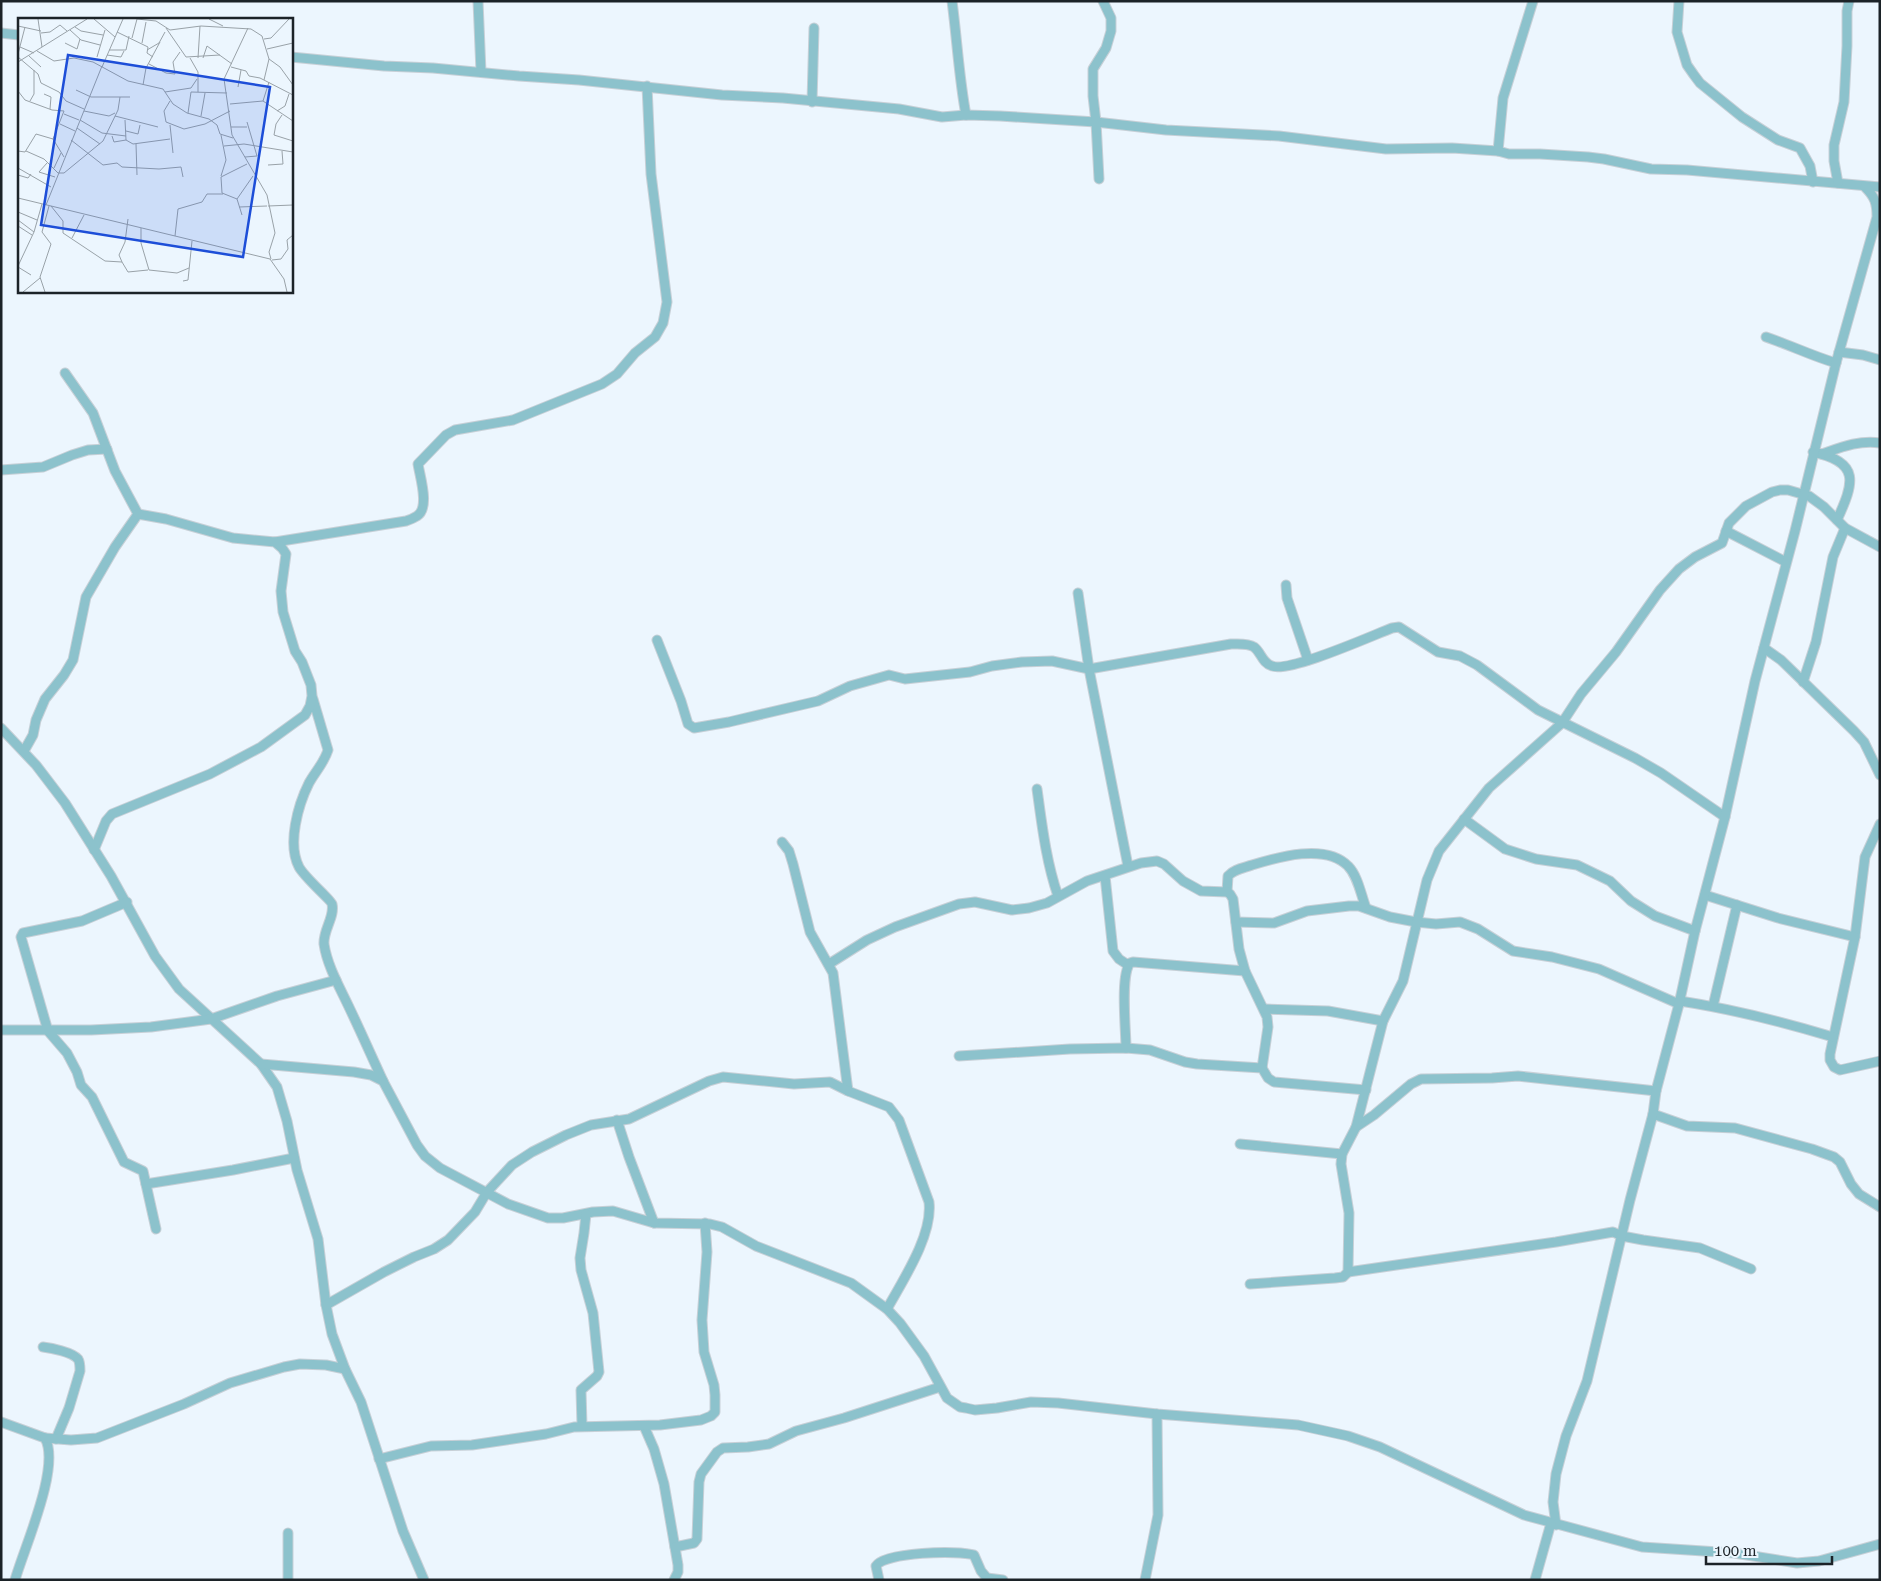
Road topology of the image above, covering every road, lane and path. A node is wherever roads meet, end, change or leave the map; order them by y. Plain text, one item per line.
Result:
1 (478, 1) edge
2 (952, 1) edge
3 (1103, 1) edge
4 (1533, 1) edge
5 (1679, 1) edge
6 (1849, 1) edge
7 (814, 28) dead end
8 (1, 33) edge
9 (18, 35) edge
10 (292, 57) edge
11 (481, 72) junction
12 (647, 86) junction
13 (812, 102) junction
14 (966, 115) junction
15 (1096, 122) junction
16 (1498, 151) junction
17 (1099, 180) dead end
18 (1813, 182) junction
19 (1838, 183) junction
20 (1865, 187) junction
21 (1880, 188) edge
22 (1766, 337) dead end
23 (1839, 352) junction
24 (1880, 360) edge
25 (1836, 363) junction
26 (65, 373) dead end
27 (1880, 443) edge
28 (107, 449) junction
29 (1818, 452) junction
30 (1, 470) edge
31 (1803, 493) junction
32 (138, 514) junction
33 (1837, 520) junction
34 (1845, 528) junction
35 (1726, 531) junction
36 (275, 542) junction
37 (1880, 547) edge
38 (1786, 562) junction
39 (1286, 585) dead end
40 (1078, 593) dead end
41 (657, 640) dead end
42 (1764, 648) junction
43 (1308, 660) junction
44 (1089, 669) junction
45 (1803, 682) junction
46 (312, 696) junction
47 (1562, 723) junction
48 (1, 728) edge
49 (24, 751) junction
50 (1880, 775) edge
51 (1037, 789) dead end
52 (1725, 817) junction
53 (1464, 818) junction
54 (1880, 824) edge
55 (782, 842) dead end
56 (94, 850) junction
57 (1128, 866) junction
58 (1105, 876) junction
59 (1227, 892) junction
60 (1704, 895) junction
61 (1058, 896) junction
62 (127, 902) junction
63 (1737, 905) junction
64 (1366, 908) junction
65 (1236, 922) junction
66 (1416, 922) junction
67 (1695, 931) junction
68 (1855, 937) junction
69 (828, 964) junction
70 (1128, 965) junction
71 (1245, 971) junction
72 (336, 980) junction
73 (1680, 1002) junction
74 (1713, 1006) junction
75 (1264, 1009) junction
76 (211, 1019) junction
77 (1383, 1020) junction
78 (1, 1030) edge
79 (48, 1031) junction
80 (1833, 1037) junction
81 (1126, 1048) junction
82 (960, 1056) dead end
83 (1880, 1061) edge
84 (261, 1064) junction
85 (1262, 1068) junction
86 (384, 1081) junction
87 (1366, 1090) junction
88 (848, 1091) junction
89 (1656, 1091) junction
90 (1653, 1114) junction
91 (617, 1120) junction
92 (1356, 1127) junction
93 (1240, 1144) dead end
94 (1342, 1154) junction
95 (294, 1158) junction
96 (146, 1184) junction
97 (486, 1192) junction
98 (1880, 1208) edge
99 (586, 1214) junction
100 (654, 1223) junction
101 (705, 1223) junction
102 (156, 1229) dead end
103 (1622, 1236) junction
104 (1751, 1269) dead end
105 (1348, 1272) junction
106 (1250, 1284) dead end
107 (326, 1306) junction
108 (887, 1309) junction
109 (43, 1347) dead end
110 (345, 1369) junction
111 (940, 1387) junction
112 (1157, 1414) junction
113 (1, 1422) edge
114 (582, 1426) junction
115 (644, 1426) junction
116 (45, 1438) junction
117 (56, 1439) junction
118 (379, 1459) junction
119 (1554, 1524) junction
120 (288, 1532) dead end
121 (1880, 1544) edge
122 (675, 1547) junction
123 (15, 1580) edge
124 (288, 1580) edge
125 (424, 1580) edge
126 (674, 1580) edge
127 (879, 1580) edge
128 (1003, 1580) edge
129 (1145, 1580) edge
130 (1535, 1580) edge

1 - 11 street
2 - 14 street
3 - 15 street
4 - 16 street
5 - 18 street
6 - 19 street
7 - 13 street
8 - 9 street
10 - 11 street
11 - 12 street
12 - 13 street
12 - 36 street
13 - 14 street
14 - 15 street
15 - 16 street
15 - 17 street
16 - 18 street
18 - 19 street
19 - 20 street
20 - 21 street
20 - 23 street
22 - 25 street
23 - 24 street
23 - 25 street
25 - 29 street
26 - 28 street
27 - 29 street
28 - 30 street
28 - 32 street
29 - 31 street
29 - 33 street
31 - 33 street
31 - 35 street
31 - 38 street
32 - 36 street
32 - 49 street
33 - 34 street
34 - 37 street
34 - 45 street
35 - 38 street
35 - 47 street
36 - 46 street
38 - 42 street
39 - 43 street
40 - 44 street
41 - 44 street
42 - 45 street
42 - 52 street
43 - 44 street
43 - 47 street
44 - 57 street
45 - 50 street
46 - 56 street
46 - 72 street
47 - 52 street
47 - 53 street
48 - 49 street
49 - 56 street
51 - 61 street
52 - 60 street
53 - 66 street
53 - 67 street
54 - 68 street
55 - 69 street
56 - 62 street
57 - 58 street
57 - 59 street
58 - 61 street
58 - 70 street
59 - 64 street
59 - 65 street
60 - 63 street
60 - 67 street
61 - 69 street
62 - 76 street
62 - 79 street
63 - 68 street
63 - 74 street
64 - 65 street
64 - 66 street
65 - 71 street
66 - 73 street
66 - 77 street
67 - 73 street
68 - 80 street
69 - 88 street
70 - 71 street
70 - 81 street
71 - 75 street
72 - 76 street
72 - 86 street
73 - 74 street
73 - 89 street
74 - 80 street
75 - 77 street
75 - 85 street
76 - 79 street
76 - 84 street
77 - 87 street
78 - 79 street
79 - 96 street
80 - 83 street
81 - 82 street
81 - 85 street
84 - 86 street
84 - 95 street
85 - 87 street
86 - 97 street
87 - 92 street
88 - 91 street
88 - 108 street
89 - 90 street
89 - 92 street
90 - 98 street
90 - 103 street
91 - 97 street
91 - 100 street
92 - 94 street
93 - 94 street
94 - 105 street
95 - 96 street
95 - 107 street
96 - 102 street
97 - 99 street
97 - 107 street
99 - 100 street
99 - 114 street
100 - 101 street
101 - 108 street
101 - 115 street
103 - 104 street
103 - 105 street
103 - 119 street
105 - 106 street
107 - 110 street
108 - 111 street
109 - 117 street
110 - 117 street
110 - 118 street
111 - 112 street
111 - 122 street
112 - 119 street
112 - 129 street
113 - 116 street
114 - 115 street
114 - 118 street
115 - 122 street
116 - 117 street
116 - 123 street
118 - 125 street
119 - 121 street
119 - 130 street
120 - 124 street
122 - 126 street
127 - 128 street

